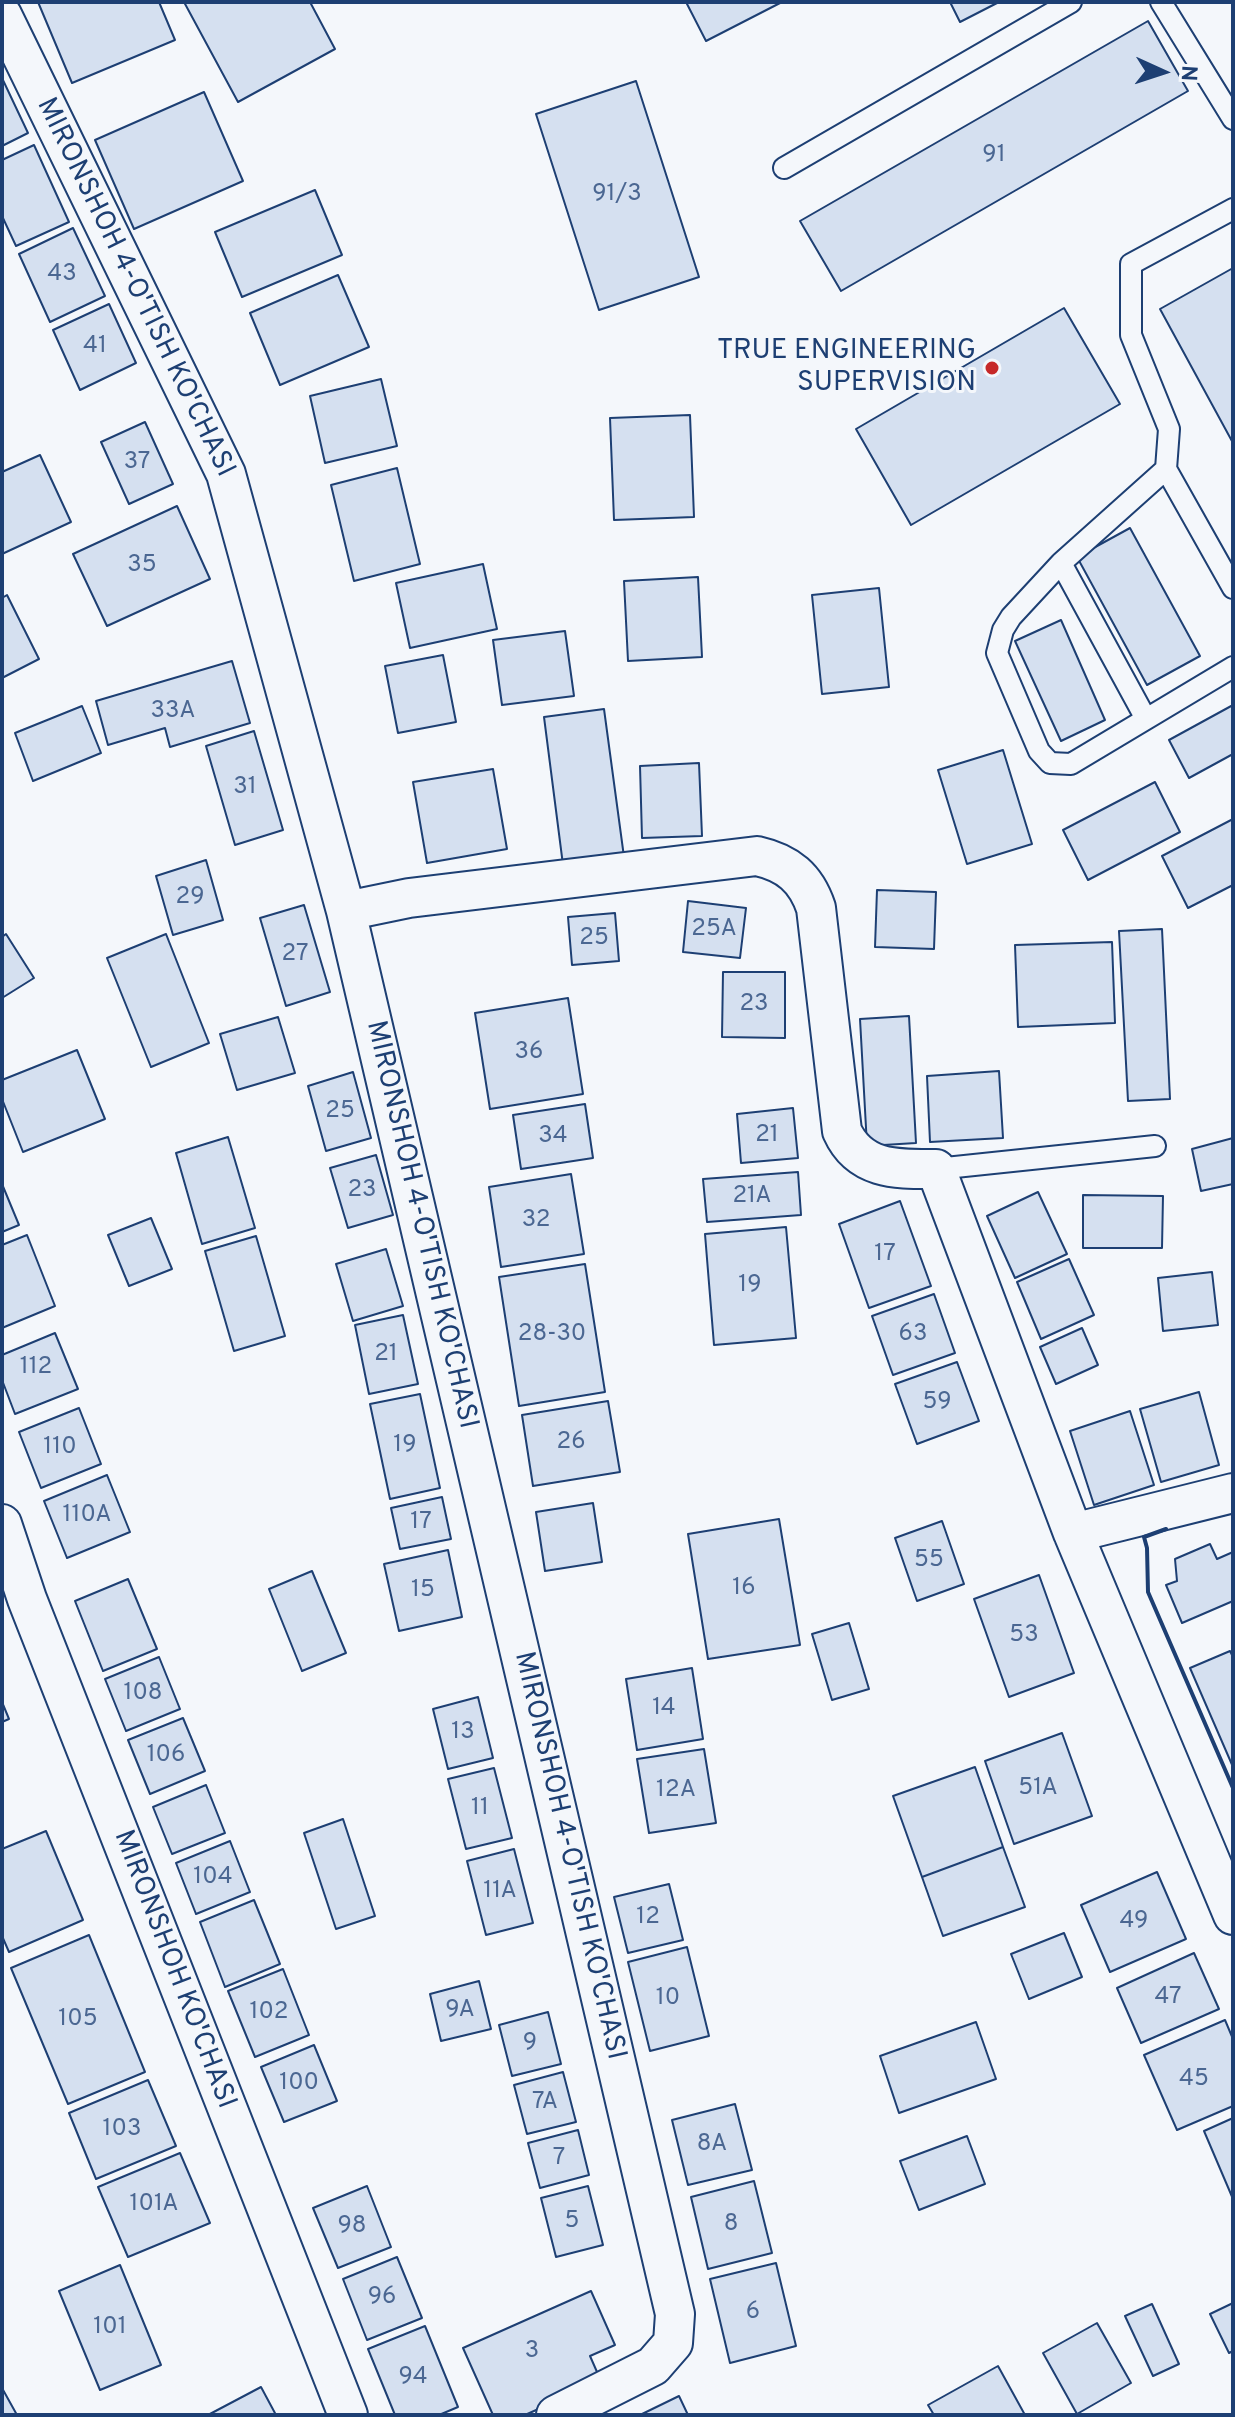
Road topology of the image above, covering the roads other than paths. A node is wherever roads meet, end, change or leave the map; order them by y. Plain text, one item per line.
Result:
1 (1071, 2) edge
2 (1161, 2) edge
3 (2, 15) edge
4 (1233, 119) edge
5 (784, 168) dead end
6 (1233, 209) edge
7 (1166, 469) junction
8 (1061, 563) junction
9 (1233, 588) edge
10 (1233, 667) edge
11 (1146, 719) junction
12 (346, 911) junction
13 (1155, 1146) dead end
14 (936, 1169) junction
15 (1233, 1493) edge
16 (2, 1524) edge
17 (1073, 1533) junction
18 (14, 1605) edge
19 (1233, 1915) edge
20 (348, 2415) edge
21 (556, 2415) edge

1 - 5 lane
2 - 4 lane
3 - 12 street, MIRONSHOH 4-O'TISH KO'CHASI
6 - 7 lane
7 - 8 lane
7 - 9 lane
8 - 11 lane
8 - 11 lane
10 - 11 lane
12 - 14 street
12 - 21 street, MIRONSHOH 4-O'TISH KO'CHASI
13 - 14 lane
14 - 17 street
15 - 17 street
16 - 18 street, MIRONSHOH KO'CHASI
17 - 19 street
18 - 20 street, MIRONSHOH KO'CHASI

